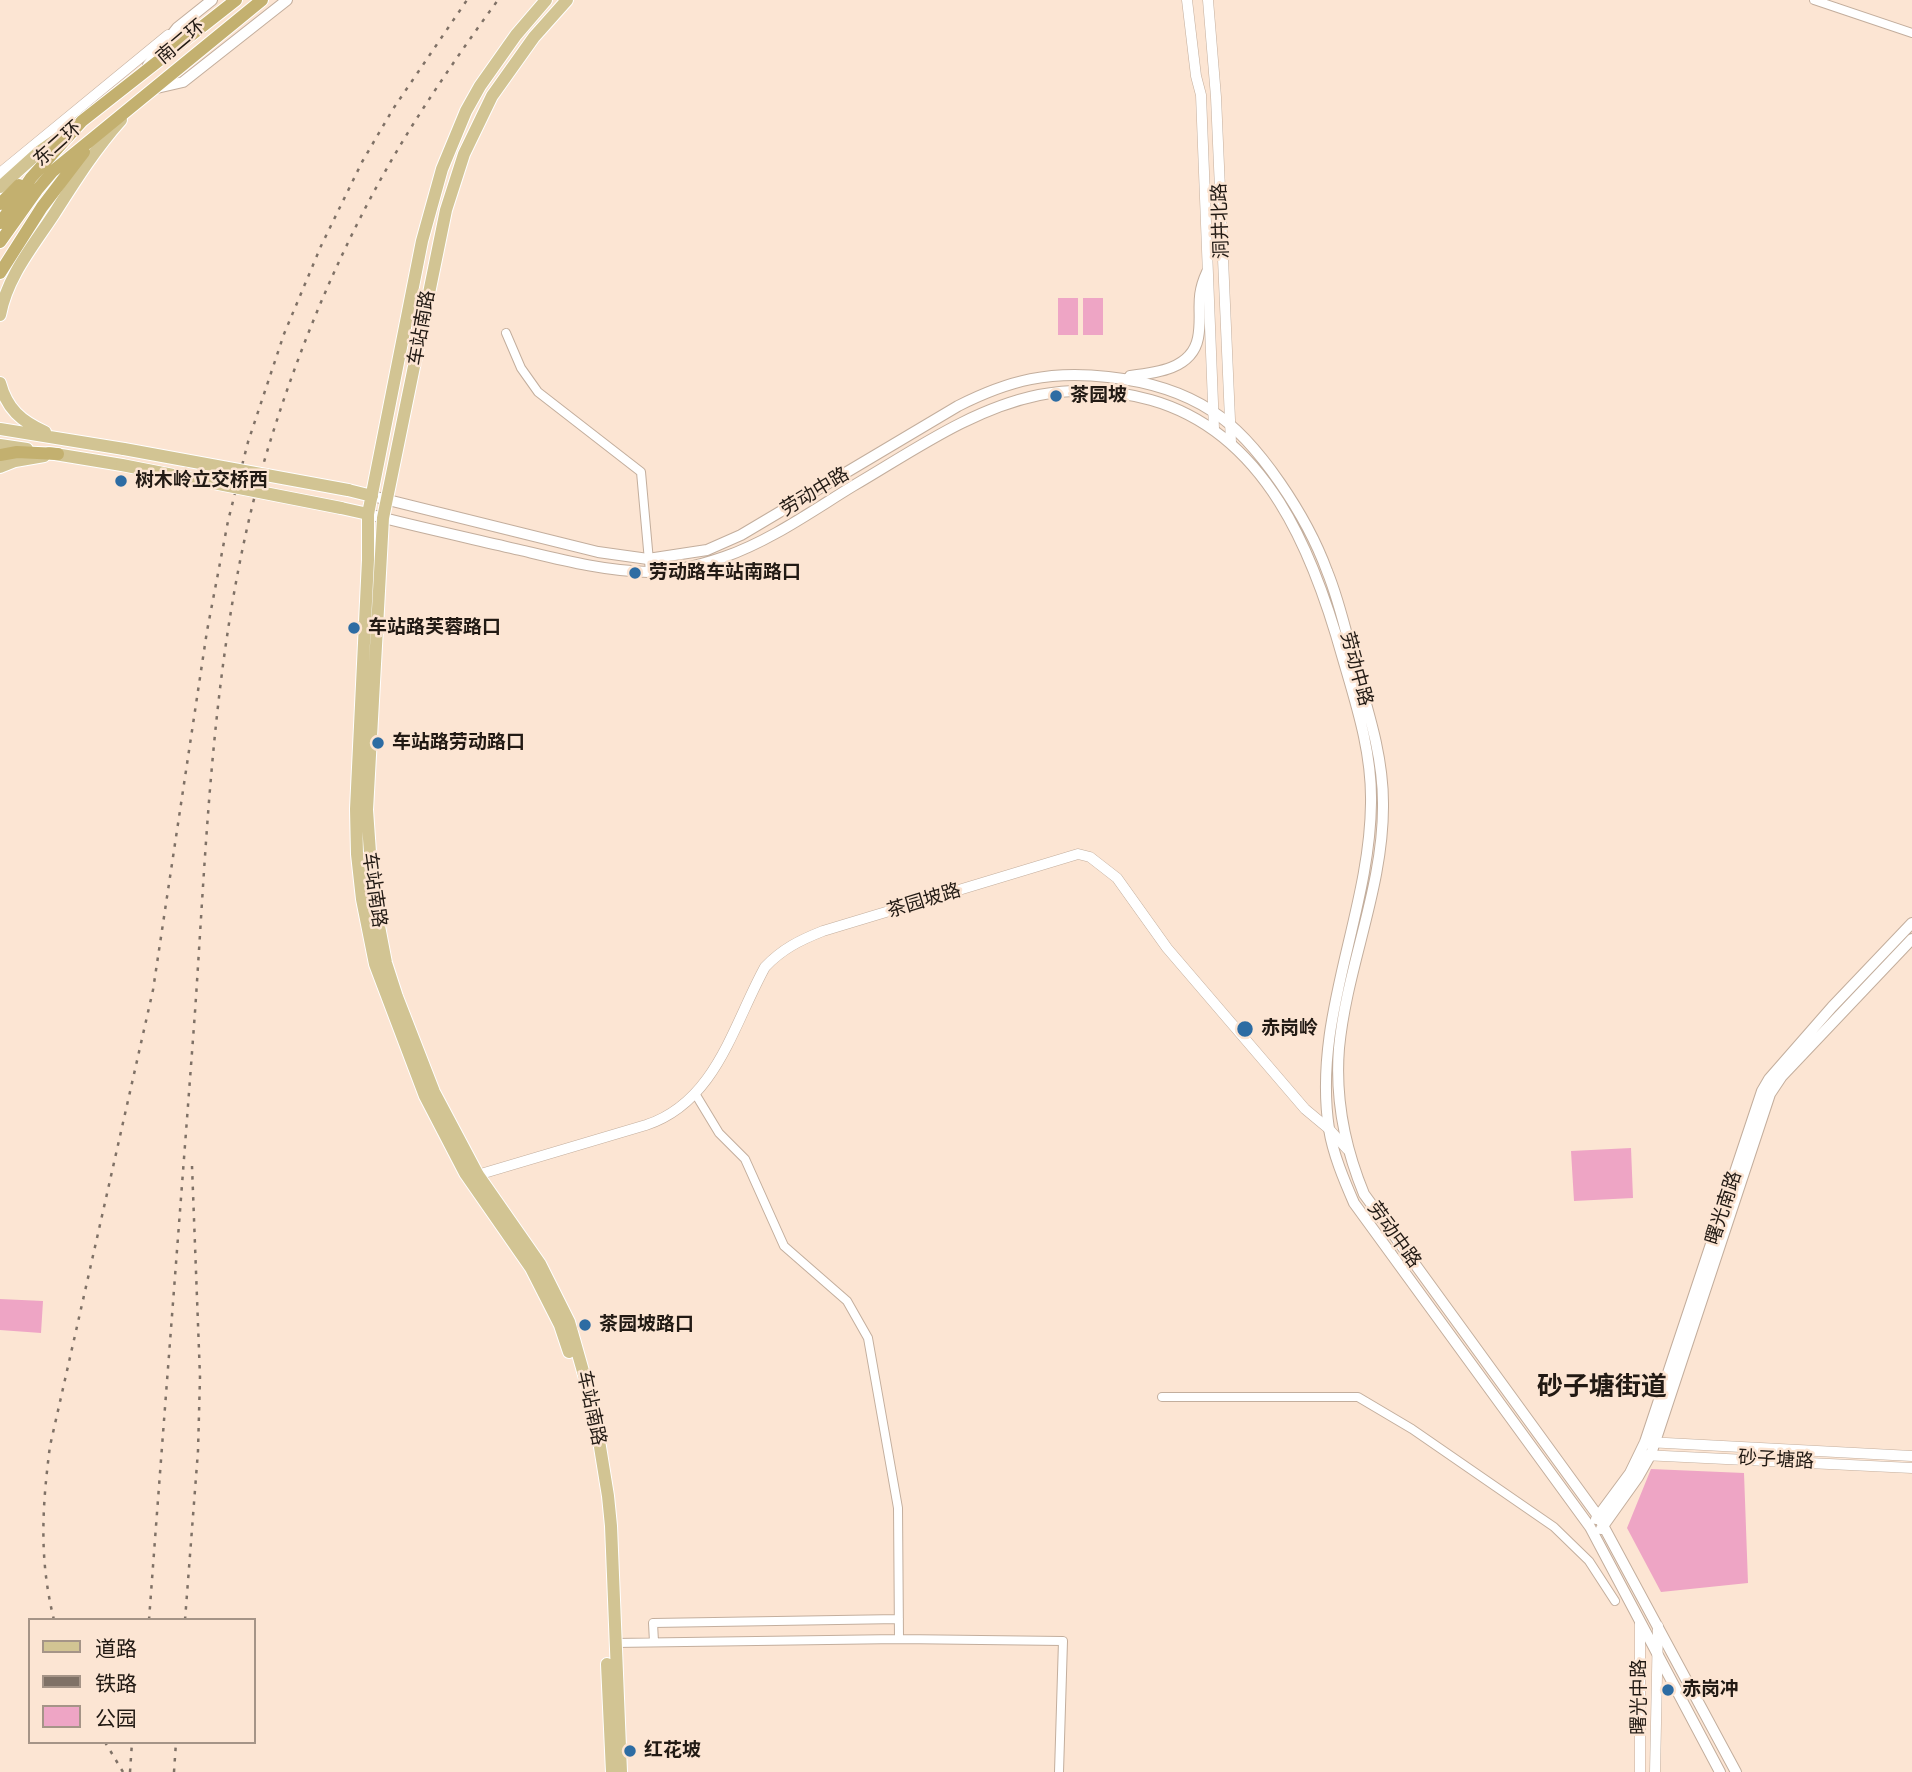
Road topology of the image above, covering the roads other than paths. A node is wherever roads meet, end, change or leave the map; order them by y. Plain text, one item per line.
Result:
1 (212, 0) edge
2 (236, 0) edge
3 (262, 0) edge
4 (287, 0) edge
5 (546, 0) edge
6 (567, 0) edge
7 (1187, 0) edge
8 (1208, 0) edge
9 (1814, 0) edge
10 (177, 28) junction
11 (1912, 33) edge
12 (142, 73) junction
13 (157, 88) junction
14 (134, 106) junction
15 (82, 121) junction
16 (98, 134) junction
17 (45, 162) junction
18 (0, 173) edge
19 (0, 187) edge
20 (0, 204) edge
21 (0, 223) edge
22 (0, 242) edge
23 (0, 272) edge
24 (1207, 272) junction
25 (0, 315) edge
26 (506, 333) dead end
27 (1119, 378) junction
28 (0, 383) edge
29 (1213, 411) junction
30 (1230, 424) junction
31 (0, 429) edge
32 (1214, 429) junction
33 (55, 436) junction
34 (1231, 443) junction
35 (0, 445) edge
36 (58, 454) junction
37 (0, 455) edge
38 (0, 467) edge
39 (372, 496) junction
40 (387, 500) junction
41 (368, 514) junction
42 (383, 519) junction
43 (648, 559) junction
44 (650, 572) junction
45 (1912, 923) edge
46 (1912, 939) edge
47 (696, 1095) junction
48 (1329, 1129) junction
49 (1347, 1149) junction
50 (473, 1177) junction
51 (1162, 1398) dead end
52 (1650, 1446) junction
53 (1912, 1456) edge
54 (1912, 1468) edge
55 (1601, 1521) junction
56 (1592, 1532) junction
57 (1615, 1601) dead end
58 (899, 1619) junction
59 (1640, 1623) junction
60 (1658, 1626) junction
61 (900, 1639) junction
62 (654, 1642) junction
63 (614, 1643) junction
64 (1657, 1654) junction
65 (612, 1772) edge
66 (621, 1772) edge
67 (1059, 1772) edge
68 (1640, 1772) edge
69 (1655, 1772) edge
70 (1720, 1772) edge
71 (1736, 1772) edge

1 - 10 main road
2 - 12 highway, 南二环
3 - 13 highway, 南二环
4 - 13 main road
5 - 39 main road, 车站南路
6 - 40 main road, 车站南路
7 - 24 street, 洞井北路
8 - 30 street, 洞井北路
9 - 11 street
10 - 12 main road
10 - 18 street
12 - 15 highway, 东二环
13 - 14 highway, 东二环
14 - 16 highway, 东二环
14 - 25 main road
15 - 17 highway, 东二环
15 - 19 main road
16 - 22 highway, 东二环
16 - 23 highway
17 - 20 highway
17 - 21 highway, 东二环
24 - 27 main road
24 - 29 street, 洞井北路
26 - 43 street
27 - 29 main road, 劳动中路
27 - 43 main road, 劳动中路
28 - 33 main road
29 - 30 main road, 劳动中路
29 - 32 street, 洞井北路
30 - 34 street, 洞井北路
30 - 49 main road, 劳动中路
31 - 33 main road
32 - 34 main road, 劳动中路
32 - 44 main road, 劳动中路
33 - 39 main road, 劳动中路, bridge
34 - 48 main road, 劳动中路
35 - 36 main road, 劳动中路
36 - 37 highway
36 - 38 main road
36 - 41 main road, 劳动中路, bridge
39 - 40 main road, 劳动中路
39 - 41 main road, 车站南路
40 - 42 main road, 车站南路
40 - 43 main road, 劳动中路
41 - 42 main road, 劳动中路
41 - 50 main road, 车站南路
42 - 44 main road, 劳动中路
42 - 50 main road, 车站南路
43 - 44 street
45 - 52 main road, 曙光南路
46 - 52 main road, 曙光南路
47 - 48 street, 茶园坡路
47 - 50 street, 茶园坡路
47 - 58 street
48 - 49 street, 茶园坡路
48 - 56 main road, 劳动中路
49 - 55 main road, 劳动中路
50 - 63 main road, 车站南路
50 - 65 main road, 车站南路
51 - 57 street
52 - 53 street, 砂子塘路
52 - 54 street, 砂子塘路
52 - 55 main road, 曙光南路
52 - 55 main road, 曙光南路
55 - 56 main road, 曙光南路
55 - 60 main road, 劳动中路
56 - 59 main road, 劳动中路
58 - 61 street
58 - 62 street
59 - 64 main road, 劳动中路
59 - 68 street, 曙光中路
60 - 64 street, 曙光中路
60 - 71 main road, 劳动中路
61 - 62 street
61 - 67 street
62 - 63 street
63 - 66 main road, 车站南路
64 - 69 street, 曙光中路
64 - 70 main road, 劳动中路

